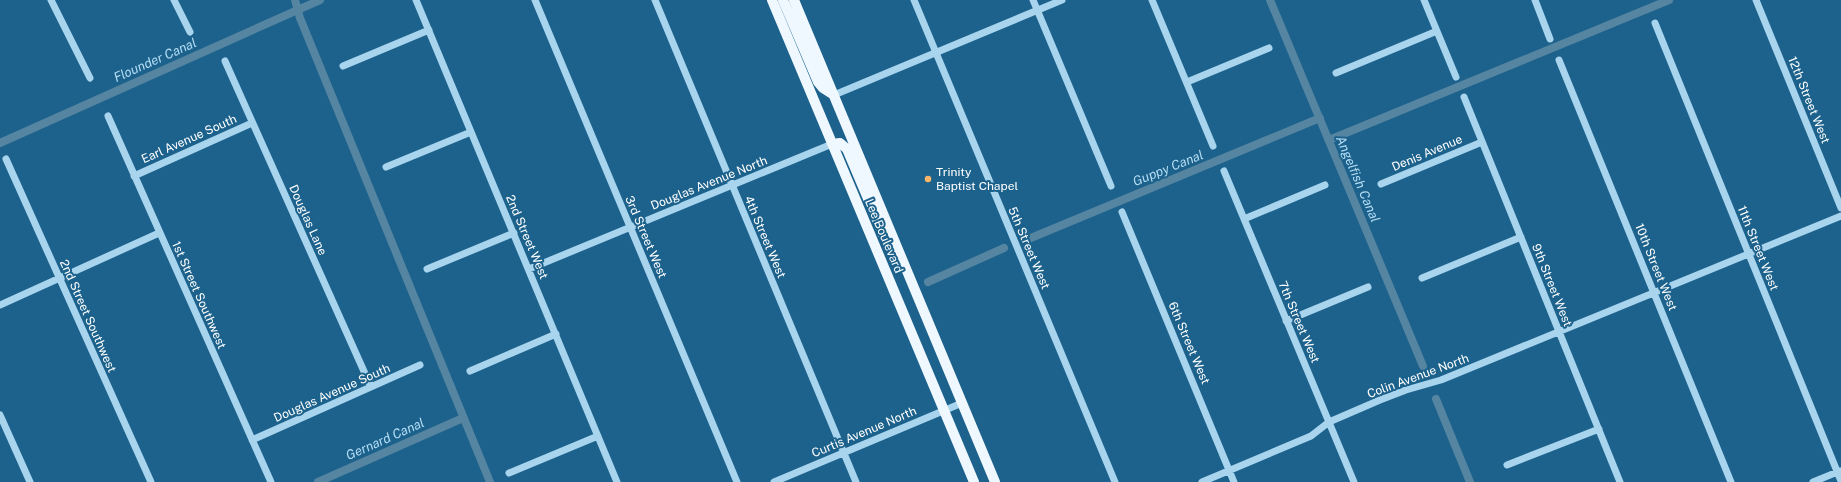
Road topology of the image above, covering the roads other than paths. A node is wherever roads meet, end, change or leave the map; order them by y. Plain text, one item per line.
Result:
1 (51, 0) edge
2 (174, 0) edge
3 (416, 0) edge
4 (535, 0) edge
5 (655, 0) edge
6 (772, 0) edge
7 (783, 0) edge
8 (794, 0) edge
9 (914, 0) edge
10 (1033, 0) edge
11 (1062, 0) edge
12 (1152, 0) edge
13 (1424, 0) edge
14 (1534, 0) edge
15 (1756, 0) edge
16 (1037, 10) junction
17 (1655, 23) dead end
18 (429, 30) junction
19 (190, 32) dead end
20 (1437, 32) junction
21 (1550, 39) dead end
22 (1269, 48) dead end
23 (936, 53) junction
24 (1559, 60) dead end
25 (225, 61) dead end
26 (343, 66) dead end
27 (1336, 73) dead end
28 (1456, 77) dead end
29 (90, 78) dead end
30 (1187, 82) junction
31 (834, 95) junction
32 (1464, 97) dead end
33 (108, 116) dead end
34 (252, 123) junction
35 (471, 132) junction
36 (1482, 142) junction
37 (832, 144) junction
38 (1213, 146) dead end
39 (6, 159) dead end
40 (386, 167) dead end
41 (1224, 171) dead end
42 (134, 176) junction
43 (1381, 184) dead end
44 (732, 185) junction
45 (1325, 185) dead end
46 (1111, 186) dead end
47 (1841, 208) edge
48 (1122, 212) dead end
49 (1841, 216) edge
50 (1244, 219) junction
51 (630, 227) junction
52 (159, 233) junction
53 (514, 233) junction
54 (1521, 237) junction
55 (898, 250) junction
56 (1749, 254) junction
57 (427, 269) dead end
58 (529, 269) junction
59 (59, 278) junction
60 (1422, 278) dead end
61 (1368, 286) dead end
62 (1654, 292) junction
63 (0, 305) edge
64 (1286, 320) junction
65 (1559, 331) junction
66 (556, 334) junction
67 (420, 365) dead end
68 (470, 371) dead end
69 (371, 387) junction
70 (962, 403) junction
71 (944, 411) junction
72 (0, 415) edge
73 (1329, 422) junction
74 (1599, 429) junction
75 (598, 436) junction
76 (252, 440) junction
77 (844, 453) junction
78 (1507, 465) dead end
79 (1230, 470) junction
80 (1839, 471) edge
81 (509, 472) dead end
82 (974, 480) edge
83 (1841, 481) edge
84 (30, 482) edge
85 (151, 482) edge
86 (271, 482) edge
87 (617, 482) edge
88 (737, 482) edge
89 (774, 482) edge
90 (856, 482) edge
91 (995, 482) edge
92 (1115, 482) edge
93 (1202, 482) edge
94 (1234, 482) edge
95 (1354, 482) edge
96 (1620, 482) edge
97 (1731, 482) edge
98 (1813, 482) edge

1 - 29 street
2 - 19 street
3 - 18 street, 2nd Street West
4 - 51 street, 3rd Street West
5 - 44 street, 4th Street West
6 - 37 main road, Lee Boulevard
7 - 31 main road
8 - 31 main road, Lee Boulevard
9 - 23 street, 5th Street West
10 - 16 street
11 - 16 street
12 - 30 street
13 - 20 street
14 - 21 street
15 - 47 street, 12th Street West
16 - 23 street
16 - 46 street
17 - 56 street, 11th Street West
18 - 26 street
18 - 35 street, 2nd Street West
20 - 27 street
20 - 28 street
22 - 30 street
23 - 31 street
23 - 92 street, 5th Street West
24 - 62 street, 10th Street West
25 - 34 street, Douglas Lane
30 - 38 street
31 - 55 main road, Lee Boulevard
32 - 36 street, 9th Street West
33 - 42 street, 1st Street Southwest
34 - 42 street, Earl Avenue South
34 - 69 street, Douglas Lane
35 - 40 street
35 - 53 street, 2nd Street West
36 - 43 street, Denis Avenue
36 - 54 street, 9th Street West
37 - 44 street, Douglas Avenue North
37 - 55 main road
37 - 71 main road, Lee Boulevard
39 - 59 street, 2nd Street Southwest
41 - 50 street, 7th Street West
42 - 52 street, 1st Street Southwest
44 - 51 street, Douglas Avenue North
44 - 77 street, 4th Street West
45 - 50 street
48 - 79 street, 6th Street West
49 - 56 street, Colin Avenue North
50 - 64 street, 7th Street West
51 - 58 street, Douglas Avenue North
51 - 88 street, 3rd Street West
52 - 59 street
52 - 76 street, 1st Street Southwest
53 - 57 street
53 - 58 street, 2nd Street West
54 - 60 street
54 - 65 street, 9th Street West
55 - 70 main road, Lee Boulevard
56 - 62 street, Colin Avenue North
56 - 80 street, 11th Street West
58 - 66 street, 2nd Street West
59 - 63 street
59 - 85 street, 2nd Street Southwest
61 - 64 street
62 - 65 street, Colin Avenue North
62 - 97 street, 10th Street West
64 - 73 street, 7th Street West
65 - 73 street, Colin Avenue North
65 - 74 street, 9th Street West
66 - 68 street
66 - 75 street, 2nd Street West
67 - 69 street, Douglas Avenue South
69 - 76 street, Douglas Avenue South
70 - 71 street, Curtis Avenue North
70 - 91 main road, Lee Boulevard
71 - 77 street, Curtis Avenue North
71 - 82 main road, Lee Boulevard
72 - 84 street
73 - 79 street, Colin Avenue North
73 - 95 street, 7th Street West
74 - 78 street
74 - 96 street, 9th Street West
75 - 81 street
75 - 87 street, 2nd Street West
76 - 86 street, 1st Street Southwest
77 - 89 street, Curtis Avenue North
77 - 90 street, 4th Street West
79 - 93 street, Colin Avenue North
79 - 94 street, 6th Street West
80 - 83 street, 11th Street West
80 - 98 street

